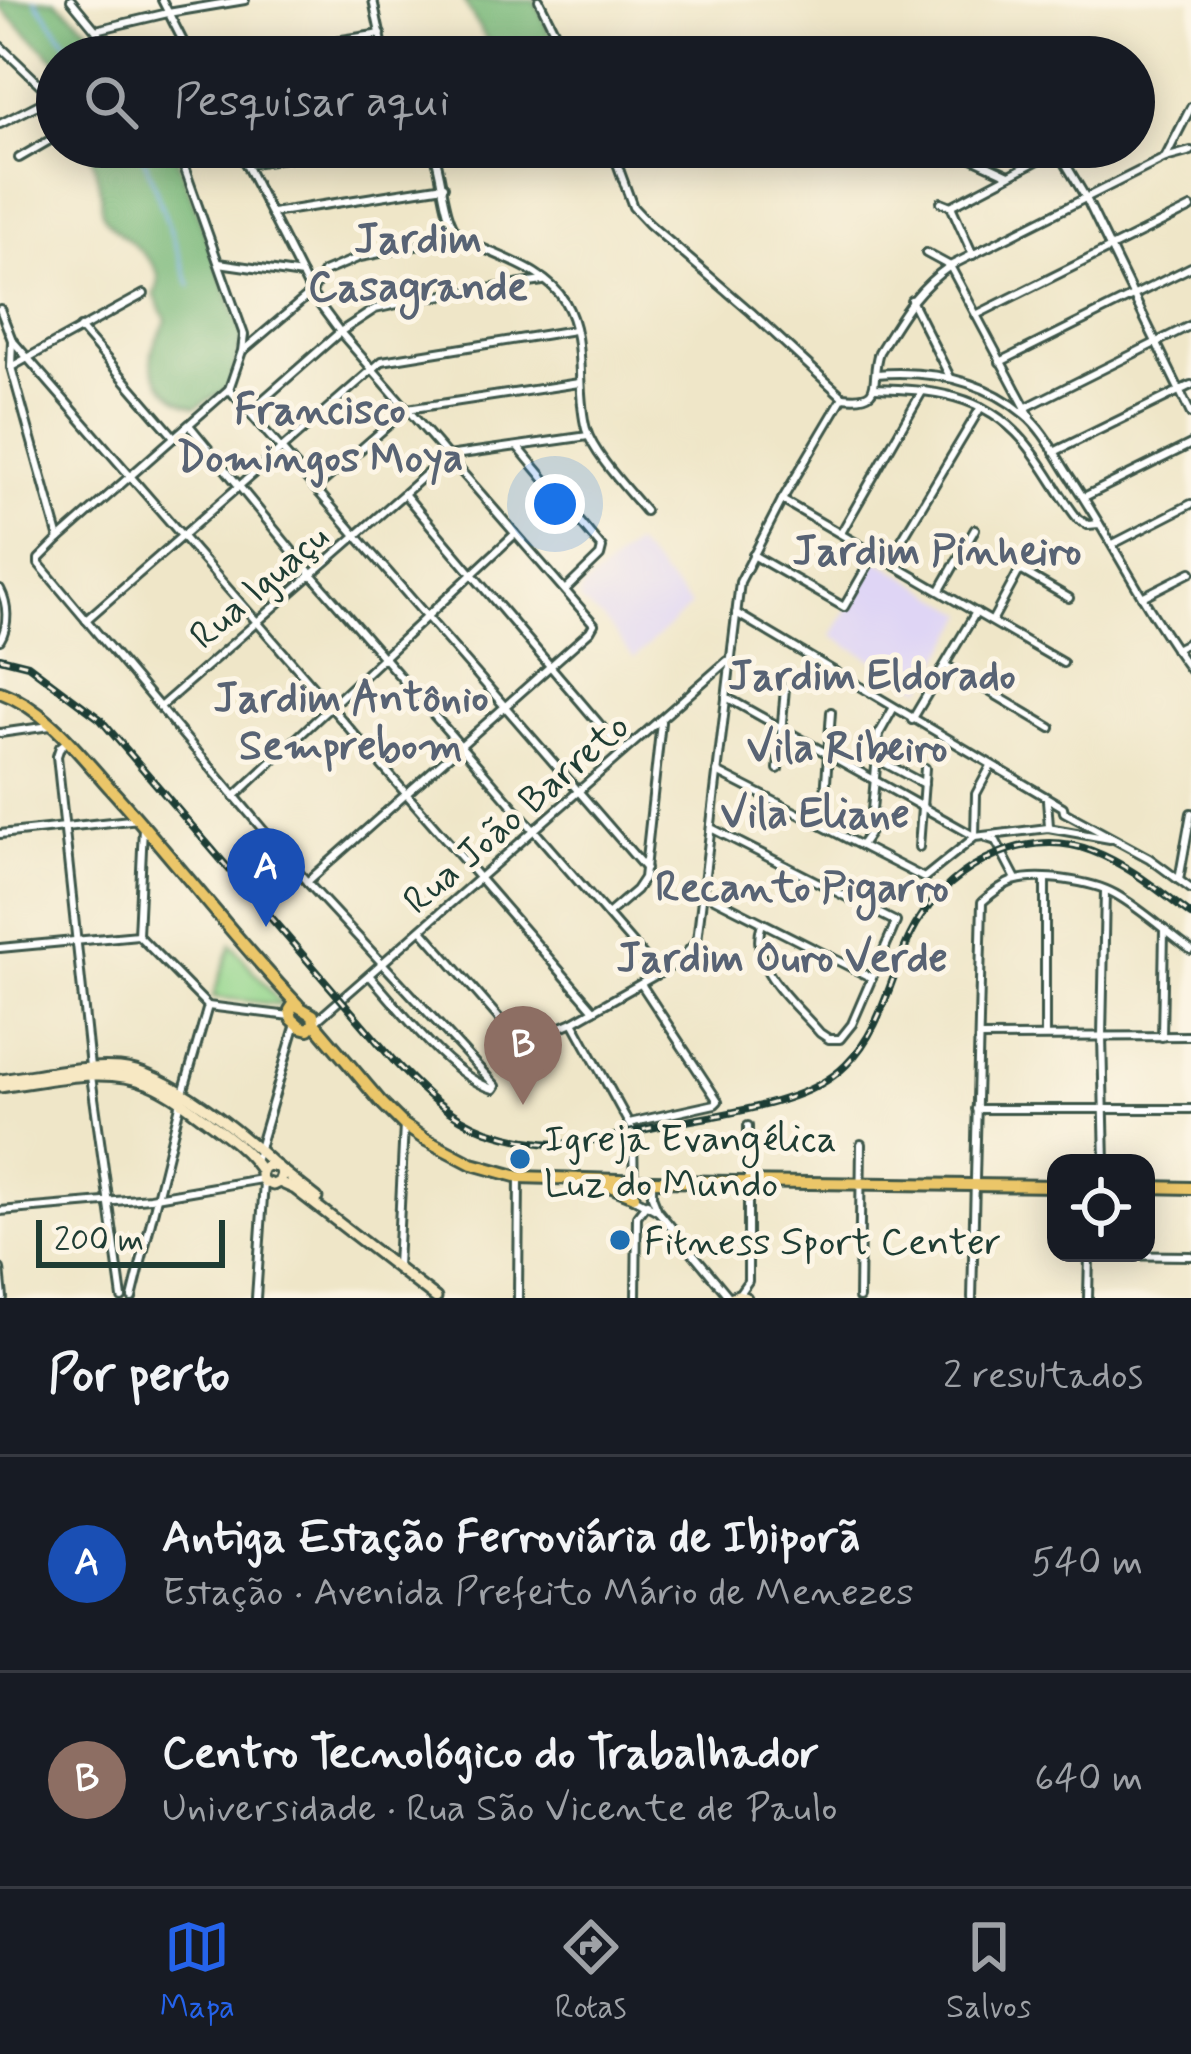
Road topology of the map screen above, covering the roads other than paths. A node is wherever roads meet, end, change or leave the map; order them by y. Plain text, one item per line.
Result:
1 (71, 0) edge
2 (162, 0) edge
3 (245, 0) edge
4 (373, 0) edge
5 (539, 0) edge
6 (168, 13) junction
7 (96, 30) junction
8 (381, 34) joint
9 (101, 36) edge
10 (180, 36) edge
11 (368, 36) edge
12 (557, 36) edge
13 (0, 46) edge
14 (36, 85) edge
15 (1191, 107) edge
16 (36, 110) edge
17 (0, 124) edge
18 (36, 148) edge
19 (1191, 151) edge
20 (19, 158) dead end
21 (1165, 158) junction
22 (1155, 163) edge
23 (185, 168) edge
24 (249, 168) edge
25 (438, 168) edge
26 (618, 168) edge
27 (994, 168) edge
28 (1023, 168) edge
29 (1069, 168) edge
30 (1145, 168) edge
31 (1009, 175) junction
32 (444, 186) junction
33 (1086, 198) junction
34 (940, 202) dead end
35 (951, 206) junction
36 (1191, 208) edge
37 (272, 214) junction
38 (460, 237) junction
39 (1111, 250) junction
40 (926, 253) dead end
41 (973, 255) junction
42 (219, 263) junction
43 (950, 266) junction
44 (1191, 267) edge
45 (302, 275) junction
46 (547, 280) junction
47 (311, 293) junction
48 (144, 294) dead end
49 (1133, 298) junction
50 (911, 300) junction
51 (0, 309) edge
52 (976, 315) junction
53 (1191, 326) edge
54 (80, 328) junction
55 (574, 331) junction
56 (340, 332) junction
57 (12, 340) junction
58 (1155, 344) junction
59 (242, 351) junction
60 (29, 357) junction
61 (1000, 362) junction
62 (11, 367) junction
63 (372, 370) junction
64 (876, 374) junction
65 (950, 377) junction
66 (579, 383) junction
67 (1191, 385) edge
68 (874, 388) junction
69 (229, 389) junction
70 (923, 390) junction
71 (1179, 391) junction
72 (843, 398) junction
73 (981, 407) junction
74 (1025, 408) junction
75 (407, 409) junction
76 (249, 412) junction
77 (1191, 413) edge
78 (1035, 424) junction
79 (189, 425) junction
80 (588, 436) junction
81 (175, 438) junction
82 (1191, 444) edge
83 (518, 447) junction
84 (280, 448) junction
85 (1054, 452) junction
86 (447, 456) junction
87 (132, 476) junction
88 (238, 486) junction
89 (316, 488) junction
90 (405, 495) junction
91 (1084, 497) junction
92 (782, 500) junction
93 (1191, 504) edge
94 (645, 511) dead end
95 (1099, 524) junction
96 (975, 529) dead end
97 (840, 533) junction
98 (182, 534) junction
99 (358, 534) junction
100 (515, 534) junction
101 (59, 539) junction
102 (1113, 544) junction
103 (875, 553) junction
104 (753, 555) junction
105 (889, 561) junction
106 (1191, 572) edge
107 (311, 574) junction
108 (471, 574) junction
109 (0, 589) edge
110 (565, 590) junction
111 (940, 590) junction
112 (1142, 597) junction
113 (1069, 598) dead end
114 (976, 612) junction
115 (736, 613) junction
116 (426, 616) junction
117 (86, 620) junction
118 (257, 621) junction
119 (992, 621) junction
120 (0, 640) edge
121 (1191, 641) edge
122 (1175, 649) junction
123 (383, 657) junction
124 (730, 658) junction
125 (1063, 663) dead end
126 (945, 665) junction
127 (550, 666) junction
128 (1191, 671) edge
129 (784, 688) dead end
130 (0, 692) edge
131 (726, 697) junction
132 (161, 706) junction
133 (506, 706) junction
134 (331, 708) junction
135 (893, 709) junction
136 (831, 712) dead end
137 (662, 718) junction
138 (912, 720) junction
139 (52, 726) junction
140 (1051, 728) dead end
141 (781, 729) junction
142 (0, 733) edge
143 (68, 741) junction
144 (461, 747) junction
145 (623, 752) junction
146 (828, 755) junction
147 (877, 759) junction
148 (991, 766) junction
149 (925, 768) dead end
150 (778, 770) dead end
151 (717, 772) junction
152 (875, 780) junction
153 (924, 784) junction
154 (581, 790) junction
155 (406, 795) junction
156 (825, 796) dead end
157 (234, 797) junction
158 (1048, 800) junction
159 (922, 808) junction
160 (1063, 808) junction
161 (1191, 813) edge
162 (1049, 815) junction
163 (1071, 816) junction
164 (141, 822) junction
165 (66, 827) junction
166 (711, 828) junction
167 (1048, 828) junction
168 (1067, 830) junction
169 (535, 831) junction
170 (1006, 832) junction
171 (0, 834) edge
172 (975, 837) junction
173 (996, 841) junction
174 (861, 845) junction
175 (1128, 845) junction
176 (919, 847) dead end
177 (646, 868) junction
178 (480, 878) junction
179 (1045, 879) junction
180 (1017, 880) junction
181 (1180, 880) junction
182 (307, 882) junction
183 (1105, 889) junction
184 (1191, 889) edge
185 (703, 893) junction
186 (607, 915) junction
187 (762, 923) junction
188 (422, 930) junction
189 (1164, 931) junction
190 (138, 934) junction
191 (76, 940) junction
192 (0, 948) edge
193 (1191, 950) edge
194 (381, 965) junction
195 (659, 974) junction
196 (369, 975) junction
197 (872, 978) junction
198 (641, 984) junction
199 (335, 1005) junction
200 (208, 1006) junction
201 (594, 1010) junction
202 (302, 1018) junction
203 (573, 1022) junction
204 (1045, 1035) junction
205 (977, 1036) junction
206 (1102, 1036) junction
207 (1191, 1036) edge
208 (1162, 1037) junction
209 (91, 1072) junction
210 (0, 1083) edge
211 (182, 1097) junction
212 (976, 1108) junction
213 (1106, 1109) junction
214 (1191, 1109) edge
215 (629, 1123) junction
216 (404, 1125) junction
217 (748, 1126) dead end
218 (861, 1144) dead end
219 (1105, 1154) edge
220 (278, 1167) junction
221 (260, 1169) junction
222 (519, 1177) junction
223 (597, 1180) junction
224 (634, 1181) junction
225 (652, 1181) junction
226 (279, 1182) junction
227 (748, 1182) junction
228 (860, 1182) junction
229 (977, 1186) junction
230 (1047, 1186) edge
231 (1155, 1187) edge
232 (1191, 1188) edge
233 (159, 1196) junction
234 (634, 1196) junction
235 (652, 1196) junction
236 (109, 1202) junction
237 (646, 1204) junction
238 (0, 1211) edge
239 (658, 1211) junction
240 (352, 1228) junction
241 (1155, 1255) edge
242 (1191, 1256) edge
243 (1089, 1262) edge
244 (397, 1264) junction
245 (0, 1269) edge
246 (136, 1285) junction
247 (119, 1287) junction
248 (736, 1297) edge
249 (3, 1298) edge
250 (122, 1298) edge
251 (132, 1298) edge
252 (256, 1298) edge
253 (440, 1298) edge
254 (518, 1298) edge
255 (636, 1298) edge
256 (859, 1298) edge
257 (972, 1298) edge
258 (1088, 1298) edge

1 - 7 street
2 - 6 street
3 - 6 street
4 - 8 street
5 - 12 street
6 - 7 street
6 - 10 street
7 - 9 street
8 - 11 street
13 - 14 street
15 - 21 street
16 - 17 street
18 - 20 street
19 - 21 street
21 - 22 street
23 - 42 street
24 - 37 street
25 - 32 street
26 - 72 street
27 - 31 street
28 - 31 street
29 - 33 street
30 - 33 street
31 - 35 street
32 - 37 street
32 - 38 street
33 - 39 street
33 - 41 street
34 - 35 street
35 - 41 street
36 - 39 street
37 - 45 street
38 - 46 street
38 - 47 street
39 - 49 street
39 - 52 street
40 - 43 street
41 - 43 street
42 - 45 street
42 - 59 street
43 - 50 street
43 - 52 street
44 - 49 street
45 - 47 street
46 - 55 street
46 - 56 street
47 - 56 street
47 - 59 street
48 - 54 street
49 - 58 street
49 - 61 street
50 - 64 street
50 - 65 street
51 - 57 street
52 - 61 street
53 - 58 street
54 - 60 street
54 - 81 street
55 - 63 street
55 - 66 street
56 - 63 street
56 - 76 street
57 - 60 street
57 - 62 street
58 - 71 street
58 - 74 street
59 - 69 street
60 - 62 street
60 - 87 street
61 - 74 street
62 - 101 street
63 - 75 street
63 - 84 street
64 - 65 street
64 - 68 street
65 - 78 street
66 - 75 street
66 - 80 street
67 - 71 street
68 - 70 street
68 - 72 street
69 - 76 street
69 - 79 street
70 - 73 street
70 - 97 street
71 - 77 street
71 - 85 street
72 - 92 street
73 - 95 street
73 - 105 street
74 - 78 street
75 - 86 street
75 - 89 street
76 - 84 street
78 - 85 street
79 - 81 street
79 - 88 street
80 - 83 street
80 - 94 street
81 - 87 street
82 - 91 street
83 - 86 street
83 - 110 street
84 - 88 street
84 - 89 street
85 - 91 street
86 - 90 street, Rua Iguaçu
86 - 100 street
87 - 98 street
87 - 101 street
88 - 98 street
88 - 107 street
89 - 99 street
90 - 99 street, Rua Iguaçu
90 - 108 street
91 - 95 street
92 - 97 street
92 - 104 street
93 - 102 street
95 - 102 street
96 - 111 street
97 - 103 street
98 - 117 street
98 - 118 street
99 - 107 street, Rua Iguaçu
99 - 116 street
100 - 108 street
100 - 110 street
101 - 117 street
102 - 112 street
103 - 104 street
103 - 105 street
104 - 115 street
105 - 111 street
106 - 112 street
107 - 118 street, Rua Iguaçu
107 - 123 street
108 - 116 street
108 - 127 street
109 - 120 street
110 - 127 street
111 - 114 street
112 - 122 street
113 - 119 street
114 - 119 street
114 - 126 street
115 - 124 street
115 - 135 street
116 - 123 street
116 - 133 street
117 - 132 street
118 - 132 street, Rua Iguaçu
118 - 134 street
119 - 125 street
121 - 122 street
122 - 128 street
123 - 134 street
123 - 144 street
124 - 131 street
124 - 137 street, Rua João Barreto
126 - 138 street
126 - 140 street
127 - 133 street
127 - 145 street
129 - 141 street
130 - 139 main road
131 - 141 street
131 - 151 street
132 - 157 street
133 - 144 street
133 - 154 street
134 - 155 street
134 - 157 street
135 - 138 street
135 - 147 street
136 - 146 street
137 - 145 street, Rua João Barreto
137 - 177 street
138 - 148 street
139 - 142 street
139 - 143 main road
141 - 146 street
141 - 150 street
143 - 164 main road
143 - 165 street
144 - 155 street
144 - 169 street
145 - 154 street, Rua João Barreto
146 - 152 street
146 - 156 street
147 - 152 street
147 - 153 street
148 - 158 street
148 - 172 street
149 - 153 street
151 - 166 street
151 - 174 street
152 - 159 street
152 - 174 street
153 - 159 street
154 - 169 street, Rua João Barreto
154 - 177 street
155 - 178 street
155 - 182 street
157 - 182 street
158 - 160 street
158 - 162 street
159 - 172 street
159 - 176 street
160 - 162 street
160 - 163 street
161 - 181 street
162 - 167 street
163 - 168 street
163 - 175 street
164 - 165 street
164 - 190 street
164 - 202 main road
165 - 171 street
165 - 191 street
166 - 185 street
166 - 197 street
167 - 168 street
167 - 170 street
168 - 175 street
169 - 178 street, Rua João Barreto
169 - 186 street
170 - 172 street
170 - 173 street
172 - 173 street
172 - 174 street
173 - 180 street
175 - 181 street
177 - 186 street
178 - 188 street, Rua João Barreto
178 - 201 street
179 - 180 street
179 - 183 street
179 - 204 street
180 - 205 street
181 - 184 street
182 - 194 street
183 - 189 street
183 - 206 street
185 - 187 street
185 - 195 street
186 - 195 street
187 - 197 street
187 - 197 street
188 - 194 street, Rua João Barreto
188 - 203 street
189 - 193 street
189 - 208 street
190 - 191 street
190 - 200 street
191 - 192 street
191 - 209 street
194 - 196 street, Rua João Barreto
194 - 196 street
195 - 198 street
196 - 199 street, Rua João Barreto
198 - 201 street
198 - 215 street
199 - 202 street, Rua João Barreto
199 - 202 street
200 - 202 street
200 - 211 street
201 - 203 street
202 - 216 main road
202 - 221 street, Rua João Barreto
203 - 215 street
204 - 205 street
204 - 206 street
205 - 212 street
206 - 208 street
206 - 213 street
207 - 208 street
209 - 210 main road
209 - 211 main road
209 - 236 street
211 - 221 main road
211 - 233 street
212 - 213 street
212 - 229 street
213 - 214 street
213 - 219 street
215 - 224 street
216 - 222 main road
216 - 244 street
217 - 227 street
218 - 228 street
220 - 221 main road
220 - 226 main road
220 - 240 main road
221 - 226 main road
221 - 233 street
221 - 252 street
222 - 223 main road
222 - 254 street
223 - 224 main road
223 - 234 main road
224 - 225 main road
224 - 234 street
225 - 227 main road
225 - 235 street
226 - 240 main road
227 - 228 main road
227 - 248 street
228 - 229 main road
228 - 256 street
229 - 230 main road
229 - 257 street
231 - 232 main road
233 - 236 street
233 - 246 street
234 - 237 street
235 - 237 street
235 - 239 street
236 - 238 street
236 - 247 street
237 - 239 street
237 - 255 street
239 - 248 street
240 - 244 main road
241 - 242 street
243 - 258 street
244 - 253 main road
245 - 249 street
246 - 247 street
246 - 251 street
247 - 250 street

